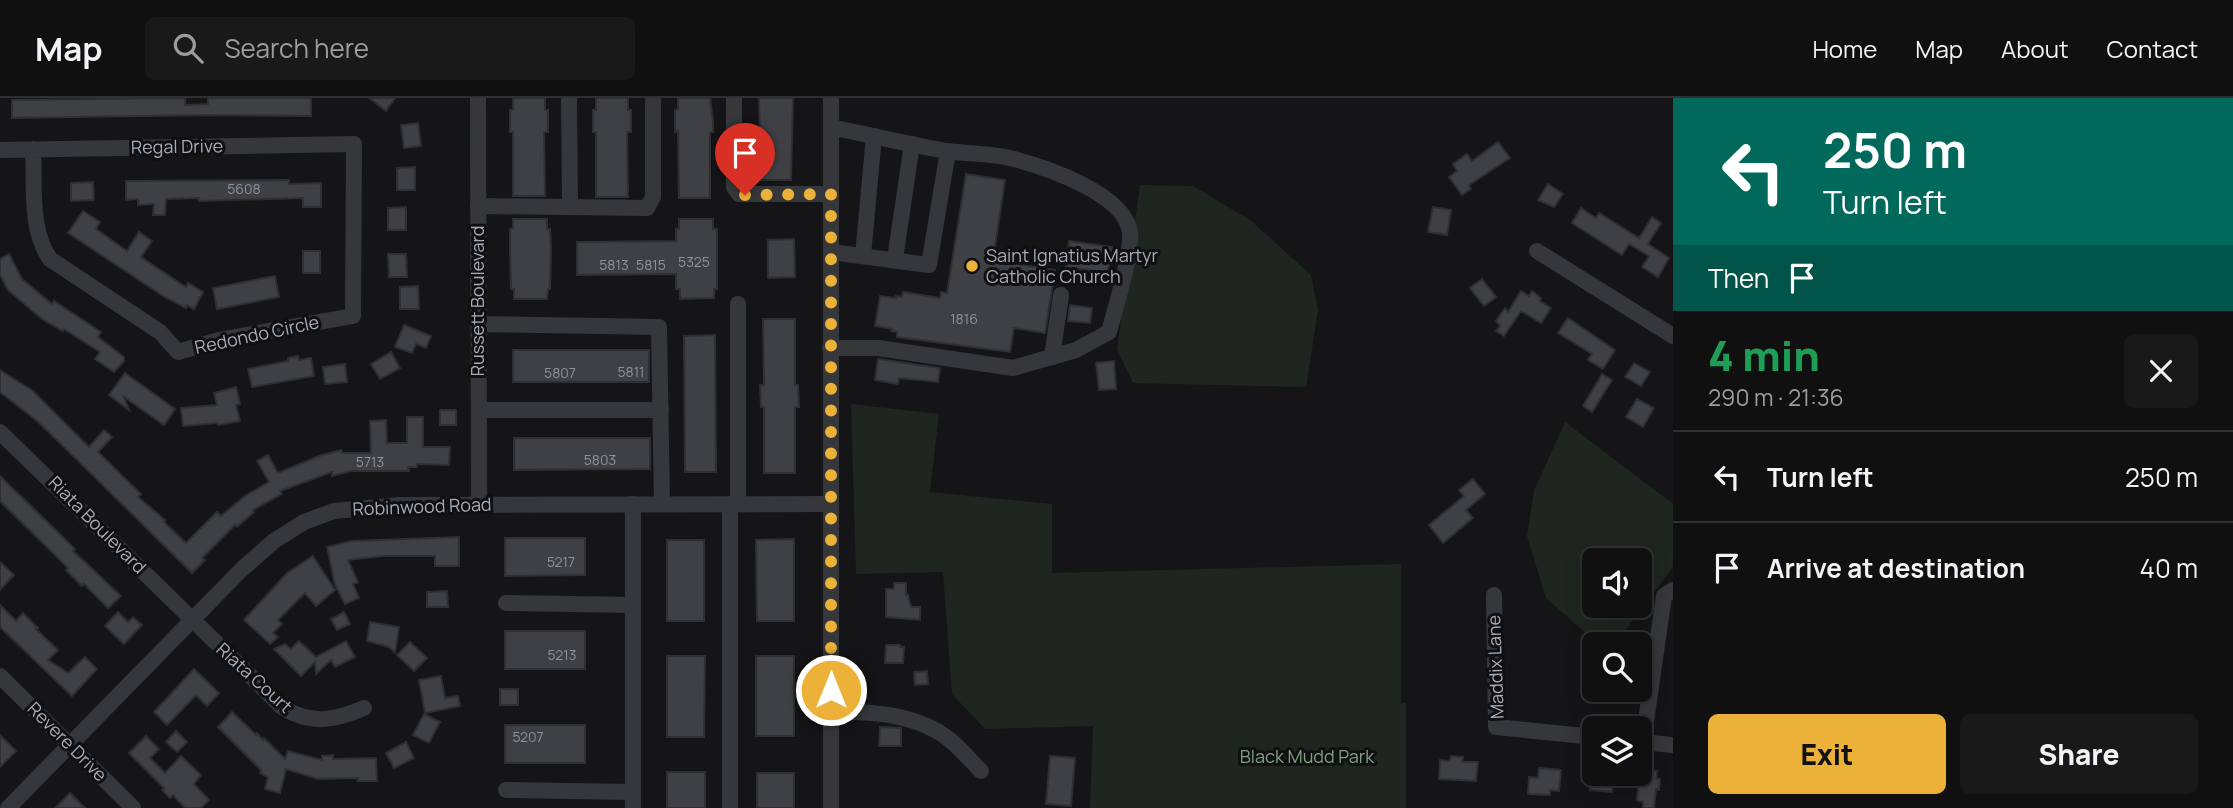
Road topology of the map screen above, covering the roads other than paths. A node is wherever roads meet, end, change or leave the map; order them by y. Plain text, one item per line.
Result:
1 (478, 98) edge
2 (569, 98) edge
3 (653, 98) edge
4 (734, 98) edge
5 (831, 98) edge
6 (831, 127) junction
7 (874, 136) junction
8 (354, 144) joint
9 (912, 144) junction
10 (33, 149) junction
11 (0, 150) edge
12 (948, 151) junction
13 (831, 194) junction
14 (478, 206) junction
15 (570, 207) junction
16 (1537, 251) dead end
17 (831, 252) junction
18 (863, 255) junction
19 (895, 259) junction
20 (1061, 295) dead end
21 (738, 304) dead end
22 (478, 324) junction
23 (1673, 336) edge
24 (830, 348) junction
25 (1052, 357) junction
26 (479, 410) junction
27 (661, 410) junction
28 (0, 432) edge
29 (479, 504) junction
30 (633, 504) junction
31 (662, 504) junction
32 (734, 504) junction
33 (830, 504) junction
34 (1673, 590) edge
35 (1494, 595) dead end
36 (506, 604) dead end
37 (633, 606) junction
38 (192, 620) junction
39 (0, 676) edge
40 (364, 708) dead end
41 (831, 711) junction
42 (1646, 716) edge
43 (1582, 736) edge
44 (1652, 743) edge
45 (1673, 745) edge
46 (69, 746) junction
47 (981, 771) dead end
48 (506, 790) dead end
49 (633, 800) edge
50 (8, 808) edge
51 (133, 808) edge
52 (730, 808) edge
53 (831, 808) edge

1 - 14 street, Russett Boulevard
2 - 15 street
3 - 15 street
4 - 13 street
5 - 6 street
6 - 7 street
6 - 13 street
7 - 9 street
7 - 18 street
8 - 10 street, Regal Drive
8 - 10 street, Redondo Circle
9 - 12 street
9 - 19 street
10 - 11 street, Regal Drive
12 - 19 street
12 - 25 street
13 - 17 street
14 - 15 street
14 - 22 street, Russett Boulevard
16 - 23 street
17 - 18 street
17 - 24 street
18 - 19 street
20 - 25 street
21 - 32 street
22 - 26 street, Russett Boulevard
22 - 27 street
24 - 25 street
24 - 33 street
26 - 27 street
26 - 29 street, Russett Boulevard
27 - 31 street
28 - 38 street, Riata Boulevard
29 - 30 street, Robinwood Road
29 - 38 street, Robinwood Road
30 - 31 street, Robinwood Road
30 - 37 street
31 - 32 street, Robinwood Road
32 - 33 street, Robinwood Road
32 - 52 street
33 - 41 street
34 - 42 street
35 - 43 street, Maddix Lane
36 - 37 street
37 - 49 street
38 - 40 street, Riata Court
38 - 46 street, Robinwood Road
39 - 46 street, Revere Drive
41 - 47 street
41 - 53 street
44 - 45 street
46 - 50 street, Robinwood Road
46 - 51 street, Revere Drive
48 - 49 street

